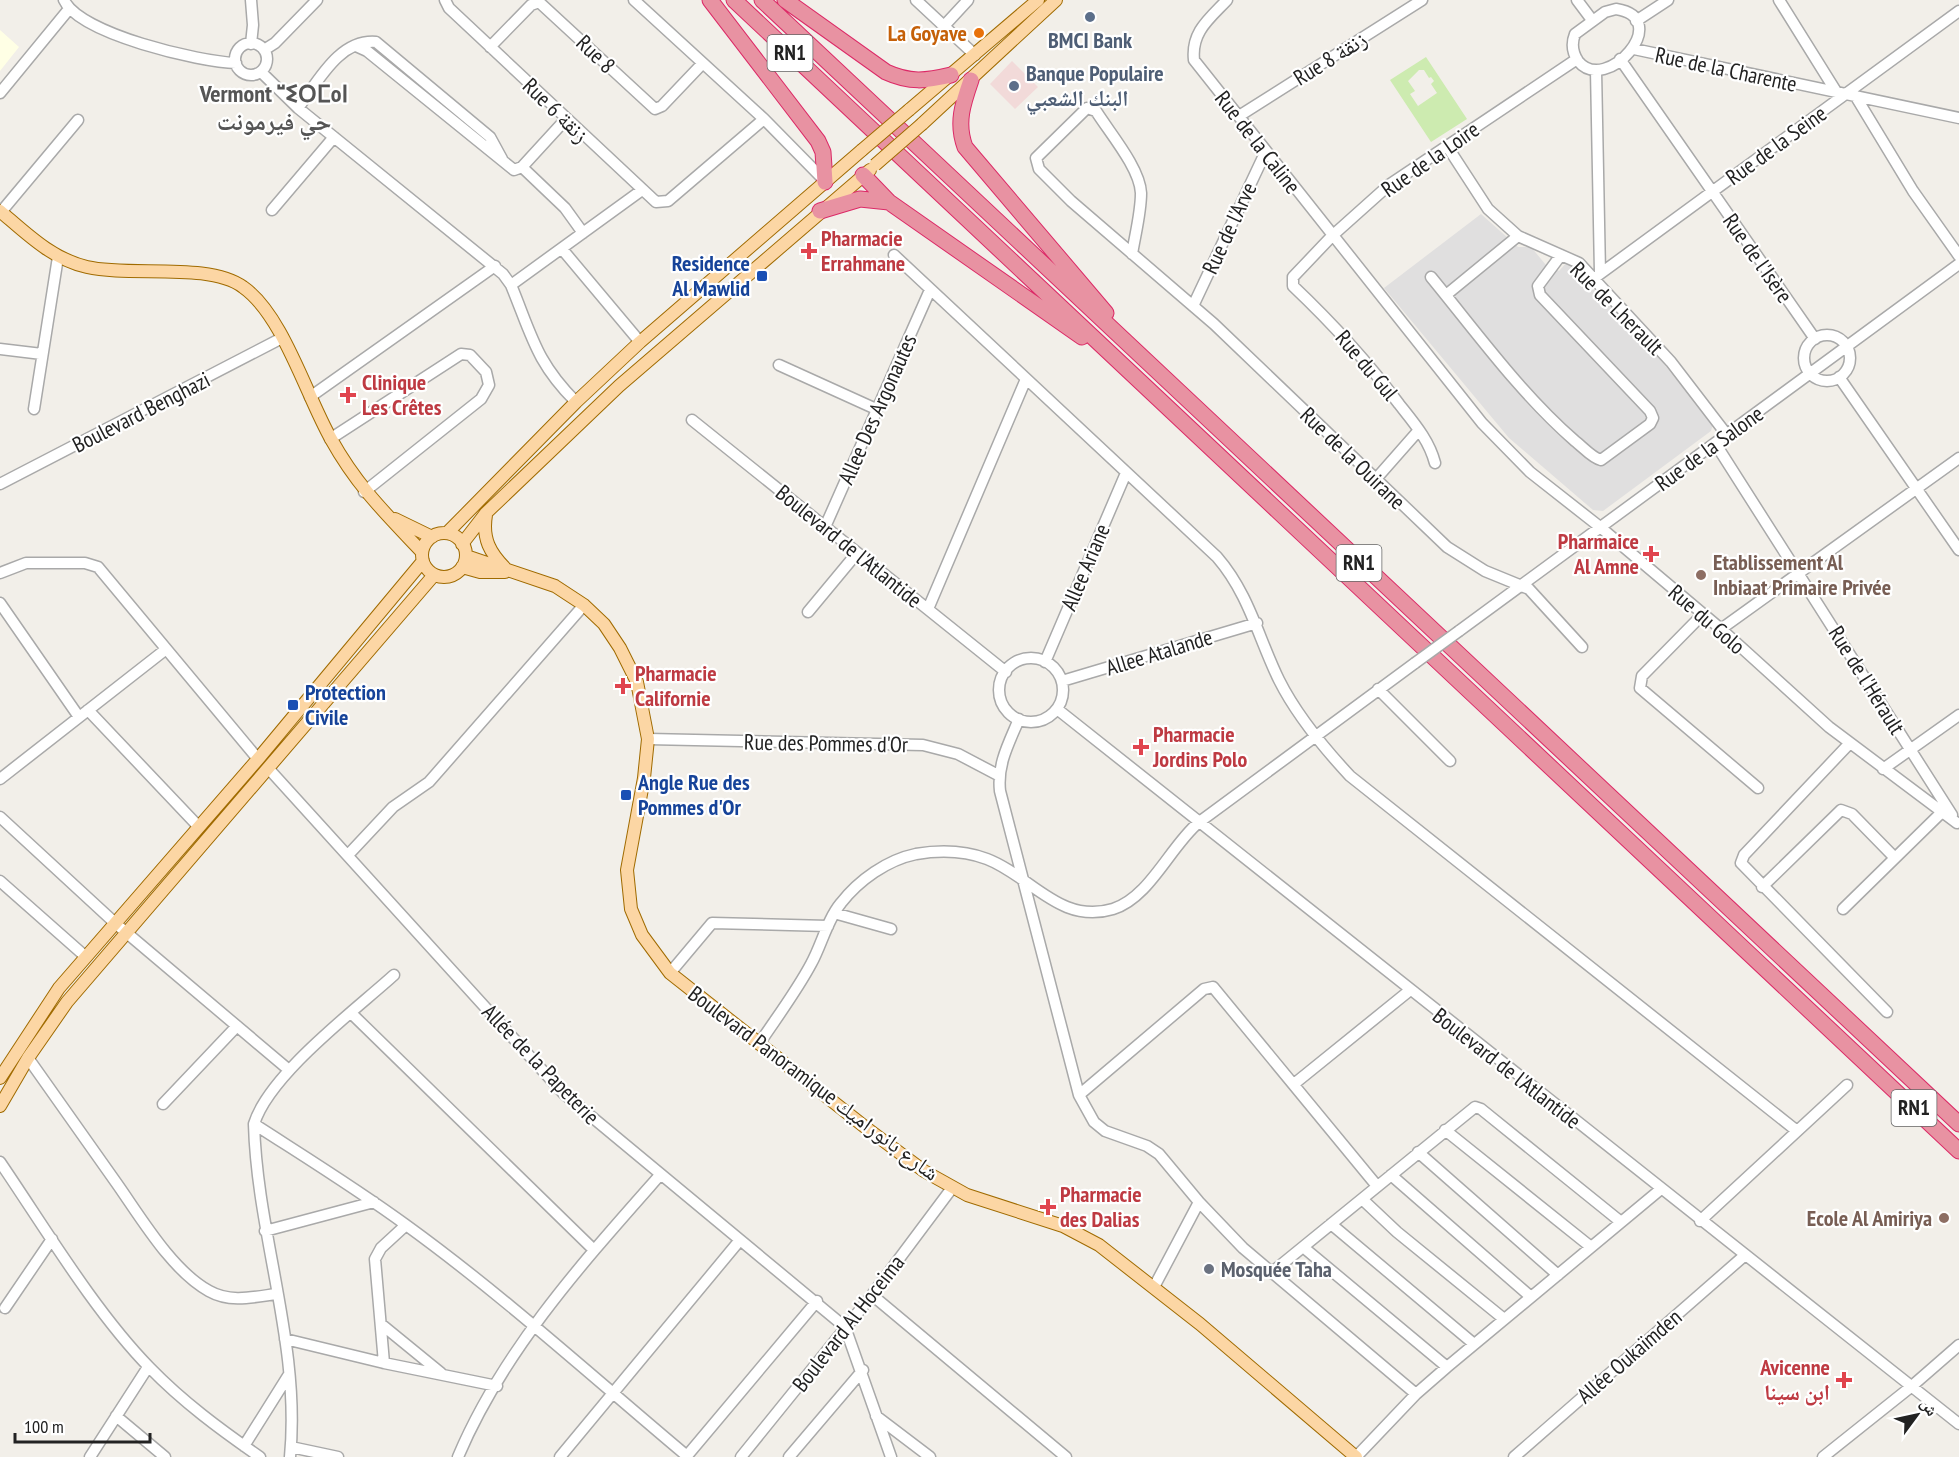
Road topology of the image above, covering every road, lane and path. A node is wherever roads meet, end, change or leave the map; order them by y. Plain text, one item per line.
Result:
1 (251, 0) edge
2 (317, 0) edge
3 (634, 0) edge
4 (710, 0) edge
5 (734, 0) edge
6 (762, 0) edge
7 (785, 0) edge
8 (916, 0) edge
9 (968, 0) edge
10 (1038, 0) edge
11 (1056, 0) edge
12 (1227, 0) edge
13 (1422, 0) edge
14 (1576, 0) edge
15 (1668, 0) edge
16 (1779, 0) edge
17 (447, 4) edge
18 (67, 5) edge
19 (1959, 11) edge
20 (1592, 20) junction
21 (1636, 21) junction
22 (944, 26) junction
23 (251, 44) junction
24 (490, 47) junction
25 (1634, 49) junction
26 (264, 50) junction
27 (975, 55) junction
28 (1577, 59) junction
29 (1620, 59) junction
30 (236, 63) junction
31 (702, 64) junction
32 (1596, 70) junction
33 (261, 72) junction
34 (951, 75) junction
35 (971, 80) junction
36 (0, 93) edge
37 (1846, 95) junction
38 (298, 108) junction
39 (1239, 116) junction
40 (1959, 118) edge
41 (566, 119) junction
42 (764, 119) junction
43 (78, 120) dead end
44 (334, 137) junction
45 (1447, 146) junction
46 (1266, 151) junction
47 (522, 167) junction
48 (863, 175) junction
49 (825, 182) junction
50 (642, 190) junction
51 (1711, 192) junction
52 (889, 202) junction
53 (272, 210) dead end
54 (0, 211) edge
55 (820, 211) junction
56 (583, 233) junction
57 (1332, 236) junction
58 (1518, 236) junction
59 (562, 249) junction
60 (1132, 254) junction
61 (894, 255) dead end
62 (1561, 255) junction
63 (1959, 256) edge
64 (58, 257) junction
65 (1959, 264) edge
66 (495, 266) junction
67 (1295, 274) joint
68 (1597, 276) junction
69 (1431, 277) dead end
70 (511, 285) junction
71 (930, 291) junction
72 (1446, 295) junction
73 (1193, 306) junction
74 (282, 338) junction
75 (1815, 339) junction
76 (640, 342) junction
77 (1846, 346) junction
78 (0, 350) edge
79 (42, 354) junction
80 (1120, 363) junction
81 (779, 365) dead end
82 (1155, 371) junction
83 (1810, 373) junction
84 (1839, 377) junction
85 (1026, 379) junction
86 (310, 396) junction
87 (576, 402) junction
88 (34, 409) dead end
89 (876, 409) junction
90 (692, 420) dead end
91 (1419, 430) junction
92 (1727, 435) junction
93 (330, 438) junction
94 (1715, 443) junction
95 (1959, 458) edge
96 (1435, 464) dead end
97 (1126, 473) junction
98 (1375, 480) junction
99 (0, 484) edge
100 (1917, 489) junction
101 (364, 492) junction
102 (486, 513) junction
103 (387, 515) junction
104 (825, 527) junction
105 (1600, 527) junction
106 (447, 533) junction
107 (432, 537) junction
108 (1959, 550) edge
109 (857, 553) junction
110 (422, 556) junction
111 (463, 556) junction
112 (509, 572) junction
113 (0, 573) edge
114 (1799, 573) junction
115 (434, 574) junction
116 (1521, 584) junction
117 (0, 603) edge
118 (584, 604) junction
119 (928, 609) junction
120 (808, 612) dead end
121 (1703, 614) junction
122 (1257, 623) junction
123 (1721, 629) junction
124 (1582, 647) dead end
125 (165, 650) junction
126 (1045, 662) junction
127 (1006, 672) junction
128 (1062, 681) junction
129 (1378, 689) junction
130 (1057, 710) junction
131 (84, 713) junction
132 (1959, 716) edge
133 (1019, 719) junction
134 (1315, 735) junction
135 (648, 739) junction
136 (1849, 744) junction
137 (1910, 748) junction
138 (258, 759) junction
139 (1450, 761) dead end
140 (268, 768) junction
141 (1883, 769) junction
142 (998, 775) junction
143 (0, 778) edge
144 (1758, 788) dead end
145 (1942, 812) junction
146 (0, 817) edge
147 (1198, 823) junction
148 (1958, 824) edge
149 (198, 826) junction
150 (348, 855) junction
151 (1895, 858) junction
152 (0, 880) edge
153 (1025, 882) junction
154 (1762, 887) junction
155 (1843, 909) dead end
156 (834, 913) junction
157 (116, 923) junction
158 (828, 926) junction
159 (891, 929) dead end
160 (127, 933) junction
161 (86, 957) junction
162 (670, 973) junction
163 (394, 975) dead end
164 (1409, 991) junction
165 (1887, 1012) dead end
166 (352, 1014) junction
167 (237, 1026) junction
168 (759, 1044) junction
169 (28, 1058) junction
170 (289, 1070) junction
171 (0, 1078) edge
172 (1294, 1084) junction
173 (1847, 1085) dead end
174 (1079, 1095) junction
175 (163, 1104) dead end
176 (0, 1106) edge
177 (254, 1124) junction
178 (1959, 1124) edge
179 (1445, 1130) junction
180 (1797, 1131) junction
181 (1959, 1151) edge
182 (1418, 1152) junction
183 (0, 1162) edge
184 (660, 1175) junction
185 (1391, 1175) junction
186 (1377, 1186) junction
187 (952, 1188) junction
188 (1660, 1190) junction
189 (1362, 1199) junction
190 (374, 1202) junction
191 (1199, 1202) junction
192 (1700, 1221) junction
193 (1621, 1222) junction
194 (1331, 1224) junction
195 (406, 1225) junction
196 (265, 1231) junction
197 (52, 1239) junction
198 (740, 1240) junction
199 (1303, 1247) junction
200 (1591, 1247) junction
201 (594, 1250) junction
202 (1744, 1256) junction
203 (1271, 1273) junction
204 (1558, 1275) junction
205 (1154, 1287) junction
206 (276, 1294) junction
207 (872, 1295) junction
208 (1531, 1297) junction
209 (817, 1301) junction
210 (5, 1308) dead end
211 (1504, 1319) junction
212 (381, 1324) junction
213 (534, 1326) junction
214 (845, 1327) junction
215 (285, 1339) junction
216 (1474, 1344) junction
217 (1959, 1345) edge
218 (384, 1363) junction
219 (1447, 1366) junction
220 (148, 1367) junction
221 (863, 1370) junction
222 (288, 1376) junction
223 (444, 1376) junction
224 (497, 1386) junction
225 (1912, 1386) junction
226 (611, 1393) junction
227 (1416, 1394) junction
228 (116, 1416) junction
229 (876, 1416) junction
230 (1959, 1424) edge
231 (244, 1446) junction
232 (290, 1452) edge
233 (790, 1455) edge
234 (687, 1456) edge
235 (90, 1457) edge
236 (165, 1457) edge
237 (260, 1457) edge
238 (338, 1457) edge
239 (458, 1457) edge
240 (560, 1457) edge
241 (741, 1457) edge
242 (805, 1457) edge
243 (891, 1457) edge
244 (930, 1457) edge
245 (1065, 1457) edge
246 (1356, 1457) edge
247 (1514, 1457) edge
248 (1823, 1457) edge

1 - 23 street
2 - 26 street
3 - 31 street
4 - 49 highway
5 - 80 highway, RN1
6 - 82 highway, RN1
7 - 34 highway
8 - 22 street
9 - 22 street
10 - 27 main road
11 - 35 main road
12 - 39 street, Rue de la Caline
13 - 39 street, Rue 8 زنقة
14 - 20 street
15 - 21 street
16 - 37 street
17 - 24 street, Rue 6 زنقة
18 - 30 street
18 - 36 street
19 - 37 street, Rue de la Seine
20 - 21 street
20 - 28 street
21 - 25 street
22 - 27 street
23 - 26 street
23 - 30 street
24 - 31 street, Rue 8
24 - 41 street, Rue 6 زنقة
25 - 29 street
25 - 37 street, Rue de la Charente
26 - 33 street
27 - 34 main road
28 - 32 street
28 - 45 street, Rue de la Loire
29 - 32 street
29 - 51 street, Rue de l'Isère
30 - 33 street
31 - 42 street
32 - 68 street
33 - 38 street
34 - 49 main road, bridge
35 - 48 main road, bridge
35 - 82 highway
37 - 40 street, Rue de la Charente
37 - 51 street, Rue de la Seine
37 - 63 street
38 - 44 street
38 - 47 street
39 - 46 street, Rue de la Caline
41 - 47 street
41 - 50 street, Rue 6 زنقة
42 - 49 street
42 - 50 street, Rue 6 زنقة
43 - 54 street
44 - 53 street
44 - 66 street
45 - 57 street, Rue de la Loire
45 - 58 street, Rue de Lherault
46 - 57 street, Rue de la Caline
46 - 73 street, Rue de l'Arve
47 - 56 street
48 - 52 highway
48 - 55 main road
49 - 76 main road
50 - 56 street
51 - 68 street, Rue de la Seine
51 - 75 street, Rue de l'Isère
52 - 55 highway
52 - 80 highway
54 - 64 main road
55 - 102 main road
56 - 59 street
57 - 67 street, Rue de la Loire
57 - 105 street, Rue du Golo
58 - 62 street, Rue de Lherault
58 - 72 street
59 - 70 street
59 - 76 street
60 - 60 street, Rue de la Ouirane
60 - 73 street, Rue de la Ouirane
61 - 71 street
62 - 68 street, Rue de Lherault
62 - 72 street
64 - 74 main road
64 - 79 street
65 - 77 street, Rue de la Salone
66 - 70 street
66 - 86 street
67 - 91 street, Rue du Gul
68 - 92 street, Rue de Lherault
69 - 72 street
70 - 87 street
71 - 85 street
71 - 89 street, Allee Des Argonautes
73 - 98 street, Rue de la Ouirane
74 - 86 main road
74 - 99 street, Boulevard Benghazi
75 - 77 street
75 - 83 street
76 - 87 main road
77 - 83 street, Rue de la Salone
77 - 84 street
78 - 79 street
79 - 88 street
80 - 181 highway, RN1
81 - 89 street
82 - 178 highway, RN1
83 - 84 street
83 - 92 street, Rue de la Salone
84 - 100 street
85 - 97 street
85 - 119 street
86 - 93 main road
87 - 106 main road
89 - 104 street, Allee Des Argonautes
90 - 104 street, Boulevard de l'Atlantide
91 - 96 street, Rue du Gul
91 - 98 street
92 - 94 street, Rue de la Salone
93 - 101 main road
93 - 101 street
94 - 105 street, Rue de la Salone
94 - 114 street, Rue de l'Hérault
95 - 100 street
97 - 122 street
97 - 126 street, Allee Ariane
98 - 116 street, Rue de la Ouirane
100 - 108 street
100 - 114 street
101 - 103 main road
102 - 111 main road
102 - 112 main road
103 - 107 main road
103 - 110 main road
104 - 109 street, Boulevard de l'Atlantide
105 - 116 street, Rue de la Salone
105 - 121 street, Rue du Golo
106 - 107 main road
106 - 111 main road
107 - 110 main road
109 - 119 street, Boulevard de l'Atlantide
109 - 120 street
110 - 115 main road
110 - 138 main road
111 - 112 main road, Boulevard Panoramique شارع بانوراميك
111 - 115 main road
112 - 118 main road, Boulevard Panoramique شارع بانوراميك
113 - 125 street
114 - 123 street
114 - 137 street, Rue de l'Hérault
115 - 140 main road
116 - 124 street, Rue de la Ouirane
116 - 129 street, Rue de la Salone, bridge
117 - 131 street
118 - 135 main road, Boulevard Panoramique شارع بانوراميك
118 - 150 street
119 - 127 street, Boulevard de l'Atlantide
121 - 123 street, Rue du Golo
121 - 144 street
122 - 128 street, Allee Atalande
122 - 134 street
123 - 136 street, Rue du Golo
125 - 131 street
125 - 138 street
126 - 127 street
126 - 128 street
127 - 133 street
128 - 130 street
129 - 134 street, Rue de la Salone
129 - 139 street
130 - 133 street
130 - 147 street, Boulevard de l'Atlantide
131 - 143 street
131 - 149 street
132 - 137 street
133 - 142 street
134 - 147 street, Rue de la Salone
134 - 180 street
135 - 142 street, Rue des Pommes d'Or
135 - 162 main road, Boulevard Panoramique شارع بانوراميك
136 - 141 street, Rue du Golo
136 - 154 street
137 - 141 street
137 - 148 street, Rue de l'Hérault
138 - 149 main road
140 - 150 street, Allée de la Papeterie
140 - 160 main road
141 - 145 street, Rue du Golo
142 - 153 street
145 - 148 street, Rue du Golo
145 - 151 street
146 - 157 street
147 - 153 street, Rue de la Salone
147 - 164 street, Boulevard de l'Atlantide
149 - 157 main road
150 - 184 street, Allée de la Papeterie
151 - 154 street
151 - 155 street
152 - 161 street
153 - 156 street, Rue de la Salone
153 - 174 street
154 - 165 street
156 - 158 street, Rue de la Salone
156 - 159 street
157 - 160 street
157 - 161 main road
158 - 162 street
158 - 168 street, Rue de la Salone
160 - 167 street
160 - 169 main road
161 - 171 main road
162 - 168 main road, Boulevard Panoramique شارع بانوراميك
163 - 166 street
164 - 172 street
164 - 188 street, Boulevard de l'Atlantide
166 - 170 street
166 - 201 street
167 - 170 street
167 - 175 street
168 - 187 main road, Boulevard Panoramique شارع بانوراميك
169 - 176 main road
169 - 206 street
170 - 177 street
172 - 174 street
172 - 186 street
173 - 180 street
174 - 191 street
177 - 190 street
177 - 196 street
179 - 182 street
179 - 193 street
179 - 200 street
180 - 192 street
182 - 185 street
182 - 204 street
183 - 197 street
184 - 198 street, Allée de la Papeterie
184 - 201 street
185 - 186 street
185 - 208 street
186 - 189 street
187 - 205 main road, Boulevard Panoramique شارع بانوراميك
187 - 207 street, Boulevard Al Hoceima
188 - 192 street, Boulevard de l'Atlantide
188 - 193 street
189 - 194 street
189 - 211 street
190 - 195 street
190 - 196 street
191 - 203 street
191 - 205 street
192 - 202 street, Boulevard de l'Atlantide
193 - 200 street
194 - 199 street
194 - 216 street
195 - 212 street
195 - 213 street
196 - 206 street
197 - 210 street
197 - 220 street
198 - 209 street, Allée de la Papeterie
198 - 226 street
199 - 203 street
199 - 219 street
200 - 204 street
201 - 213 street
202 - 225 street, Boulevard de l'Atlantide
202 - 247 street, Allée Oukaïmden
203 - 227 street
204 - 208 street
205 - 246 main road, Boulevard Panoramique شارع بانوراميك
206 - 215 street
207 - 214 street, Boulevard Al Hoceima
207 - 245 street
208 - 211 street
209 - 214 street, Allée de la Papeterie
209 - 234 street
211 - 216 street
212 - 218 street
212 - 223 street
213 - 224 street
213 - 226 street
214 - 221 street
214 - 241 street, Boulevard Al Hoceima
215 - 218 street
215 - 222 street
216 - 219 street
217 - 225 street
218 - 223 street
219 - 227 street
220 - 228 street
220 - 231 street
221 - 229 street
221 - 233 street
222 - 231 street
222 - 232 street
223 - 224 street
224 - 239 street
225 - 230 street, Boulevard de l'Atlantide
225 - 248 street
226 - 234 street
226 - 240 street
227 - 246 street
228 - 235 street
228 - 236 street
229 - 243 street
229 - 244 street
231 - 237 street
232 - 238 street
233 - 242 street

